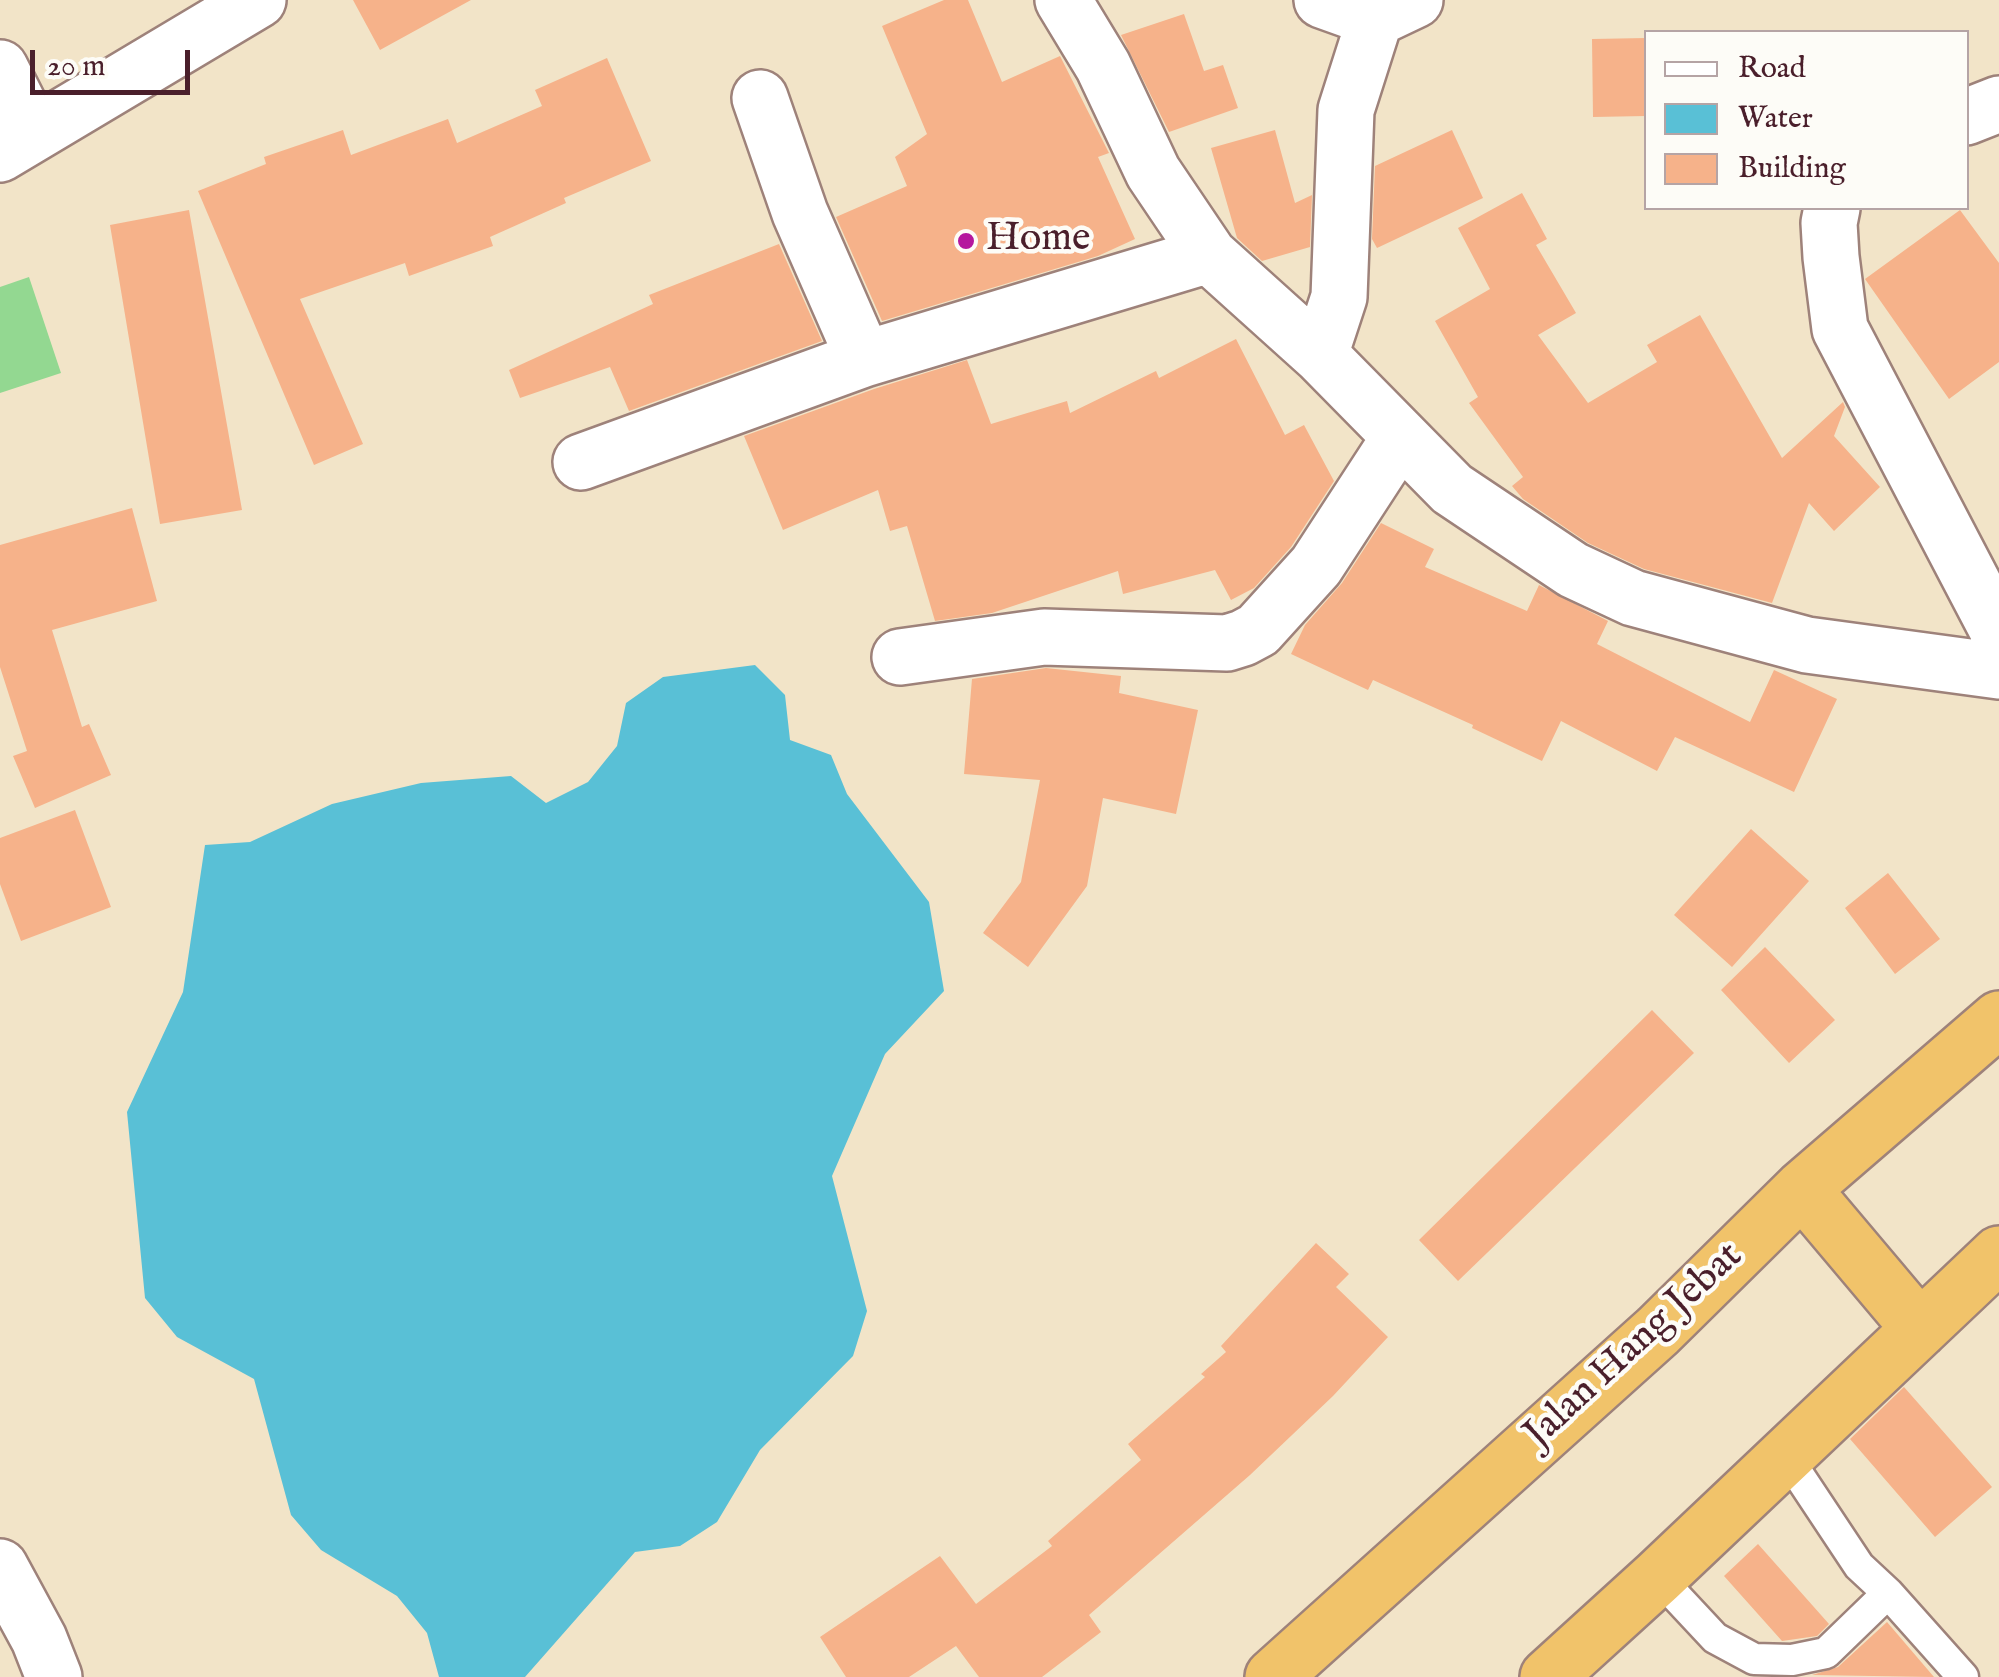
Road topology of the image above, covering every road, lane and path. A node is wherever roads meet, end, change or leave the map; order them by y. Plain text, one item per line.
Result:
1 (258, 0) edge
2 (1063, 0) edge
3 (1322, 0) edge
4 (1395, 10) edge
5 (0, 68) edge
6 (760, 98) dead end
7 (1999, 104) edge
8 (1969, 116) edge
9 (16, 144) edge
10 (1832, 210) edge
11 (1209, 254) junction
12 (1320, 355) junction
13 (864, 359) junction
14 (1400, 438) junction
15 (580, 462) dead end
16 (1999, 633) edge
17 (900, 657) dead end
18 (1999, 672) edge
19 (1999, 1019) edge
20 (1802, 1188) junction
21 (1999, 1254) edge
22 (1920, 1329) junction
23 (1786, 1456) junction
24 (0, 1566) edge
25 (1658, 1577) junction
26 (1888, 1593) junction
27 (54, 1677) edge
28 (1273, 1677) edge
29 (1548, 1677) edge
30 (1963, 1677) edge

1 - 9 street
2 - 11 street
3 - 4 street
4 - 12 street
5 - 9 street
6 - 13 street
7 - 8 street
10 - 16 street
11 - 12 street
11 - 13 street
12 - 14 street
13 - 15 street
14 - 17 street
14 - 18 street
19 - 20 highway, Jalan Hang Jebat
20 - 22 highway
20 - 28 highway, Jalan Hang Jebat
21 - 22 highway
22 - 23 highway
23 - 25 highway
23 - 26 lane
24 - 27 street
25 - 26 lane
25 - 29 highway
26 - 30 lane

